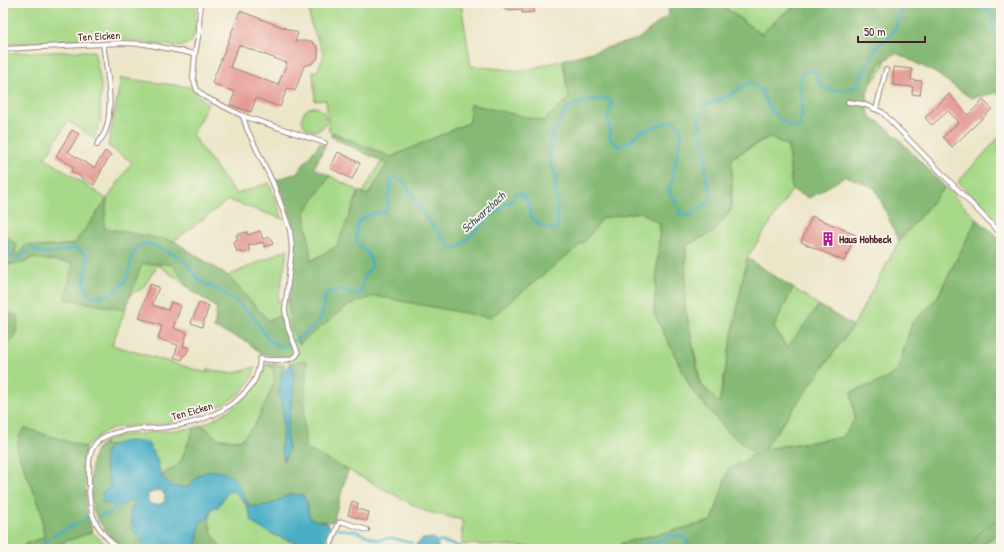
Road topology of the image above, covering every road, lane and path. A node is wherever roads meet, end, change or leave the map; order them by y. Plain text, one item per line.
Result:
1 (200, 3) edge
2 (103, 44) junction
3 (3, 49) edge
4 (195, 54) junction
5 (886, 70) dead end
6 (848, 102) dead end
7 (876, 109) junction
8 (243, 116) junction
9 (325, 143) dead end
10 (97, 145) dead end
11 (1001, 234) edge
12 (170, 484) dead end
13 (163, 491) dead end
14 (1001, 519) edge
15 (367, 530) dead end
16 (118, 549) edge
17 (329, 549) edge
18 (966, 549) edge

1 - 4 lane
2 - 3 lane, Ten Eicken
2 - 4 lane, Ten Eicken
2 - 10 lane
4 - 8 lane
5 - 7 lane
6 - 7 lane
7 - 11 lane
8 - 9 lane
8 - 16 lane, Ten Eicken
12 - 13 path
14 - 18 path
15 - 17 lane

